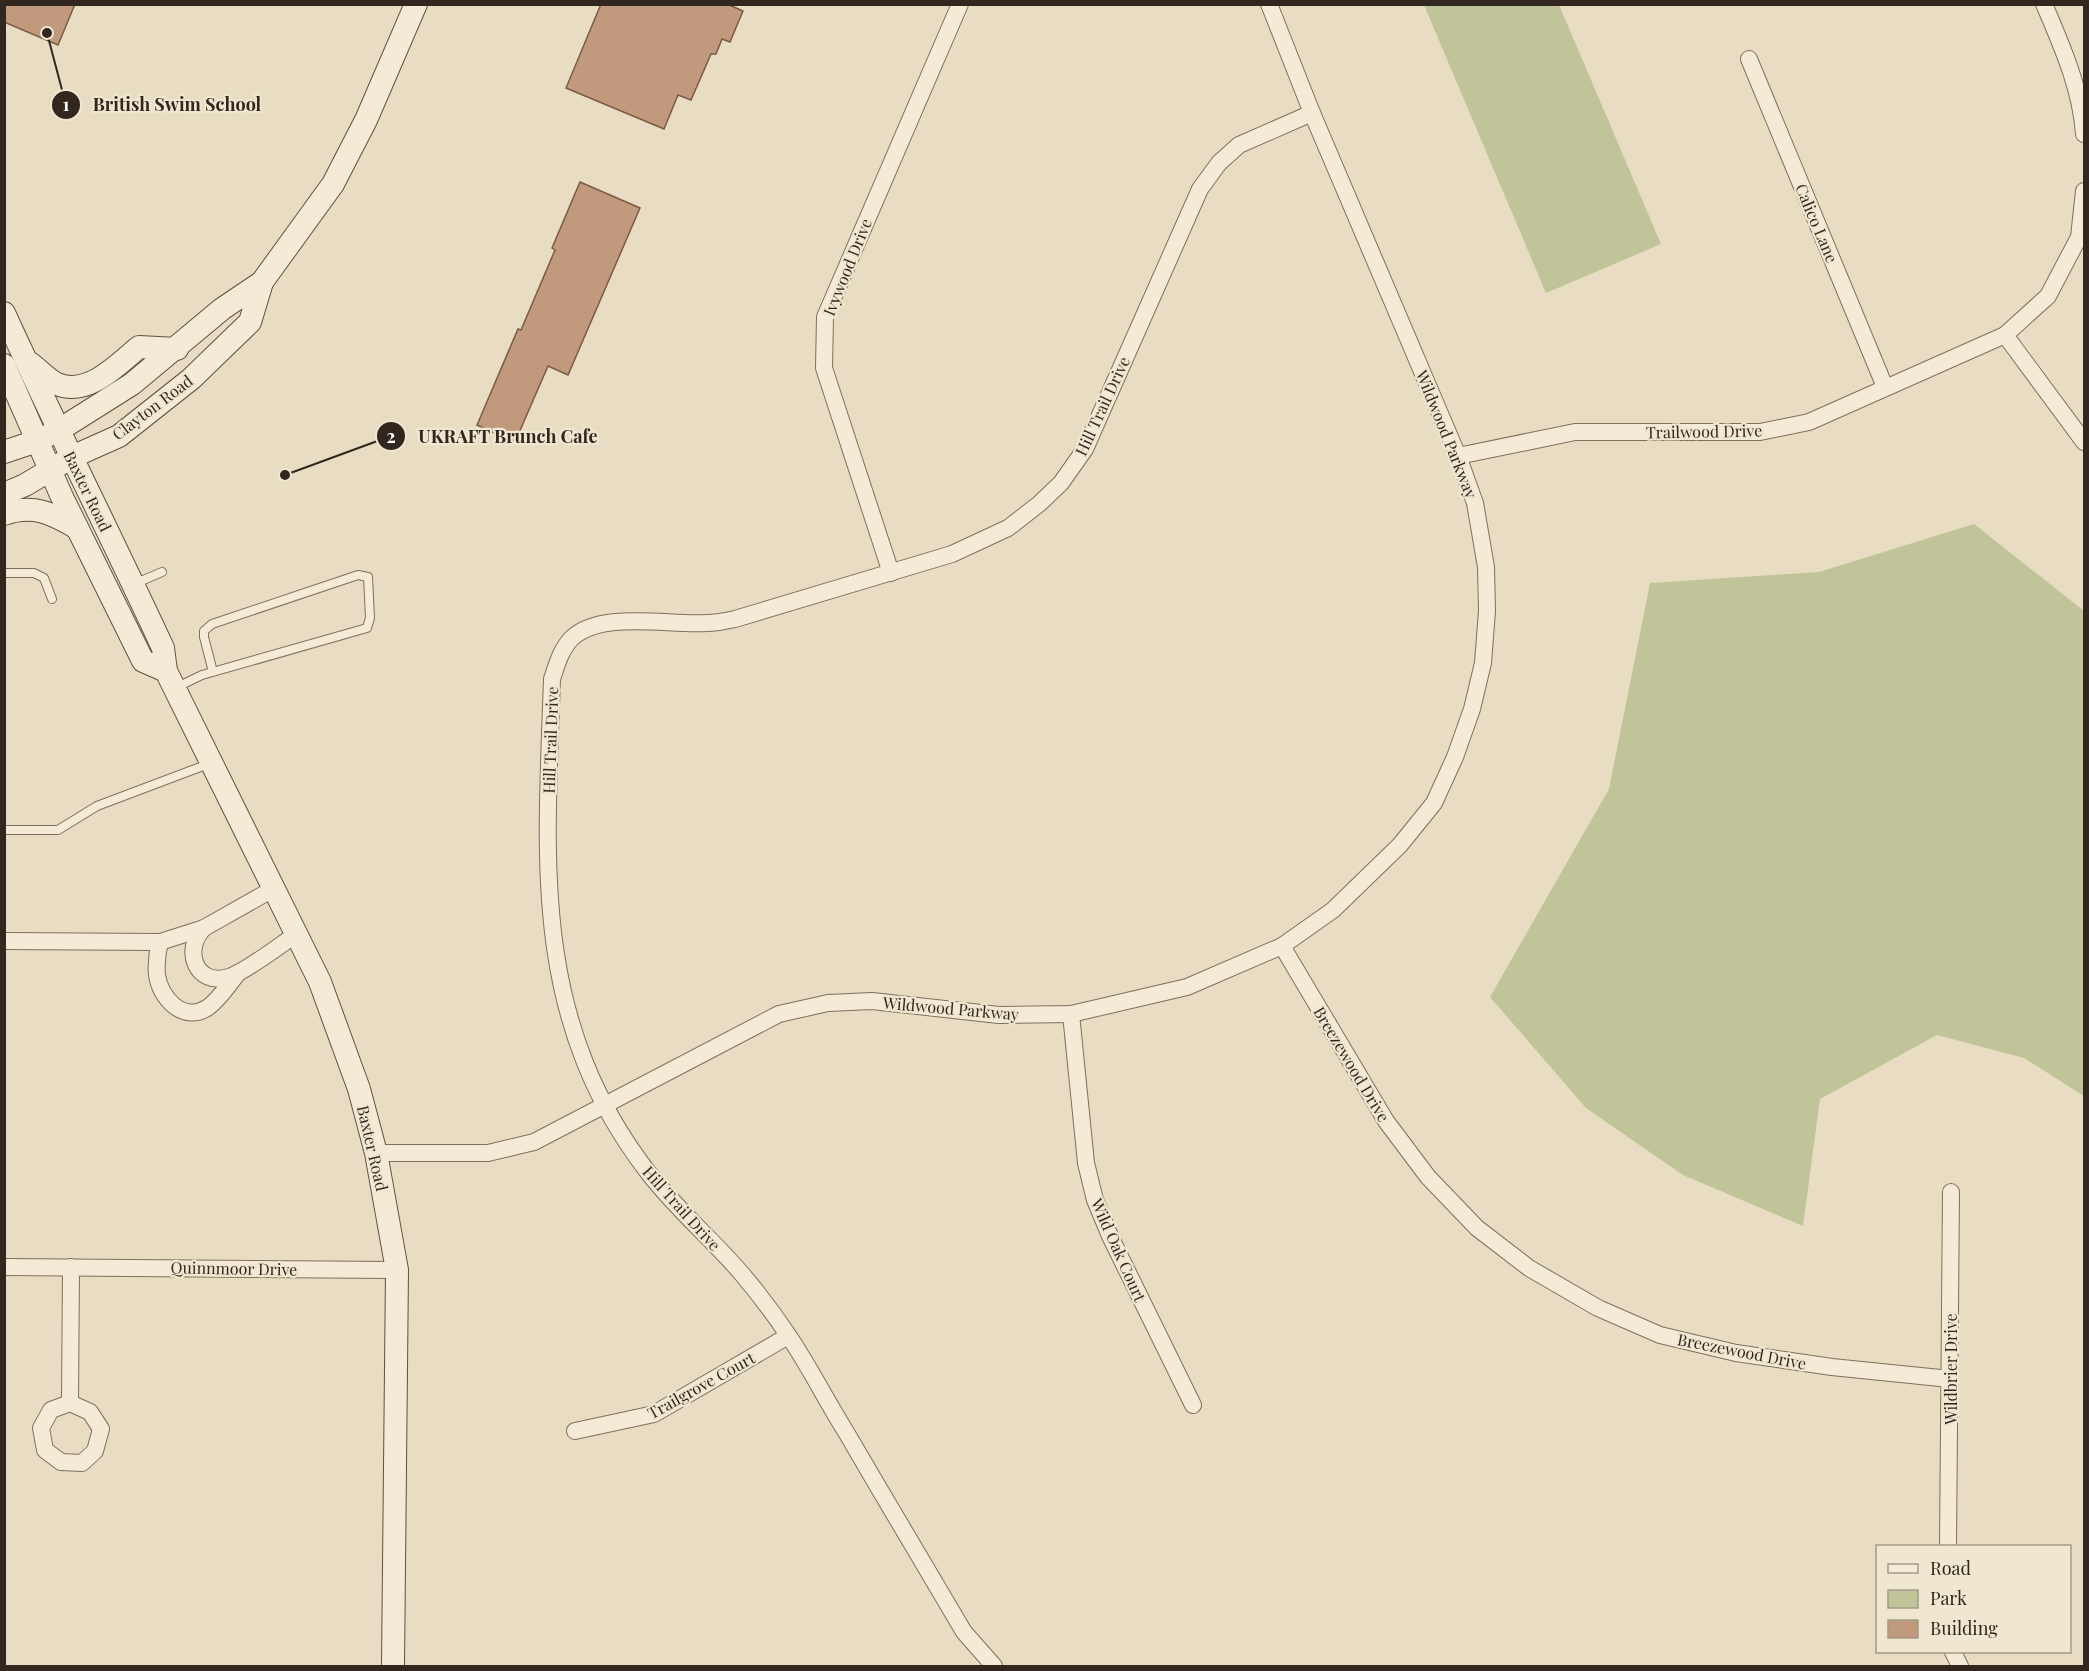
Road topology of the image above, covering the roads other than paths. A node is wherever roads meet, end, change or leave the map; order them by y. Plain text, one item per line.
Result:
1 (416, 4) edge
2 (960, 4) edge
3 (1269, 4) edge
4 (2044, 4) edge
5 (1749, 58) dead end
6 (1312, 113) junction
7 (2085, 134) edge
8 (2085, 191) edge
9 (262, 282) junction
10 (4, 313) edge
11 (2005, 335) junction
12 (177, 349) junction
13 (15, 362) edge
14 (1885, 387) junction
15 (59, 430) junction
16 (37, 441) junction
17 (2085, 442) edge
18 (4, 452) edge
19 (1458, 456) junction
20 (72, 457) junction
21 (50, 469) junction
22 (4, 494) edge
23 (4, 514) edge
24 (77, 528) junction
25 (162, 572) dead end
26 (4, 573) edge
27 (891, 573) junction
28 (133, 585) junction
29 (52, 599) dead end
30 (213, 672) junction
31 (170, 680) junction
32 (211, 763) junction
33 (4, 830) edge
34 (273, 889) junction
35 (204, 928) junction
36 (296, 935) junction
37 (4, 941) edge
38 (160, 942) junction
39 (1282, 946) junction
40 (238, 973) junction
41 (1071, 1014) junction
42 (603, 1105) junction
43 (376, 1153) junction
44 (1951, 1192) dead end
45 (4, 1267) edge
46 (71, 1267) junction
47 (397, 1270) junction
48 (788, 1336) junction
49 (1950, 1379) junction
50 (70, 1403) dead end
51 (1193, 1404) dead end
52 (575, 1431) dead end
53 (1948, 1545) edge
54 (393, 1666) edge
55 (994, 1666) edge

1 - 9 main road, Clayton Road
2 - 27 street, Ivywood Drive
3 - 6 street, Wildwood Parkway
4 - 7 street
5 - 14 street, Calico Lane
6 - 19 street, Wildwood Parkway
6 - 27 street, Hill Trail Drive
8 - 11 street, Trailwood Drive
9 - 12 main road, Clayton Road
9 - 20 main road, Clayton Road
10 - 13 main road, Baxter Road
11 - 14 street, Trailwood Drive
11 - 17 street
12 - 13 main road
12 - 15 main road, Clayton Road
13 - 15 main road, Baxter Road
13 - 16 main road, Baxter Road
14 - 19 street, Trailwood Drive
15 - 16 main road, Clayton Road
15 - 20 main road, Baxter Road
16 - 18 main road, Clayton Road
16 - 21 main road, Baxter Road
19 - 39 street, Wildwood Parkway
20 - 21 main road, Clayton Road
20 - 28 main road, Baxter Road
21 - 22 main road, Clayton Road
21 - 24 main road, Baxter Road
23 - 24 main road
24 - 31 main road, Baxter Road
25 - 28 lane
26 - 29 lane
27 - 42 street, Hill Trail Drive
28 - 31 main road, Baxter Road
30 - 30 lane
30 - 31 lane
31 - 32 main road, Baxter Road
32 - 33 lane
32 - 34 main road, Baxter Road
34 - 35 street
34 - 36 main road, Baxter Road
35 - 38 street
35 - 40 street
36 - 40 street
36 - 43 main road, Baxter Road
37 - 38 street
38 - 40 street
39 - 41 street, Wildwood Parkway
39 - 49 street, Breezewood Drive
41 - 42 street, Wildwood Parkway
41 - 51 street, Wild Oak Court
42 - 43 street, Wildwood Parkway
42 - 48 street, Hill Trail Drive
43 - 47 main road, Baxter Road
44 - 49 street, Wildbrier Drive
45 - 46 street, Quinnmoor Drive
46 - 47 street, Quinnmoor Drive
46 - 50 street
47 - 54 main road, Baxter Road
48 - 52 street, Trailgrove Court
48 - 55 street, Hill Trail Drive
49 - 53 street, Wildbrier Drive

